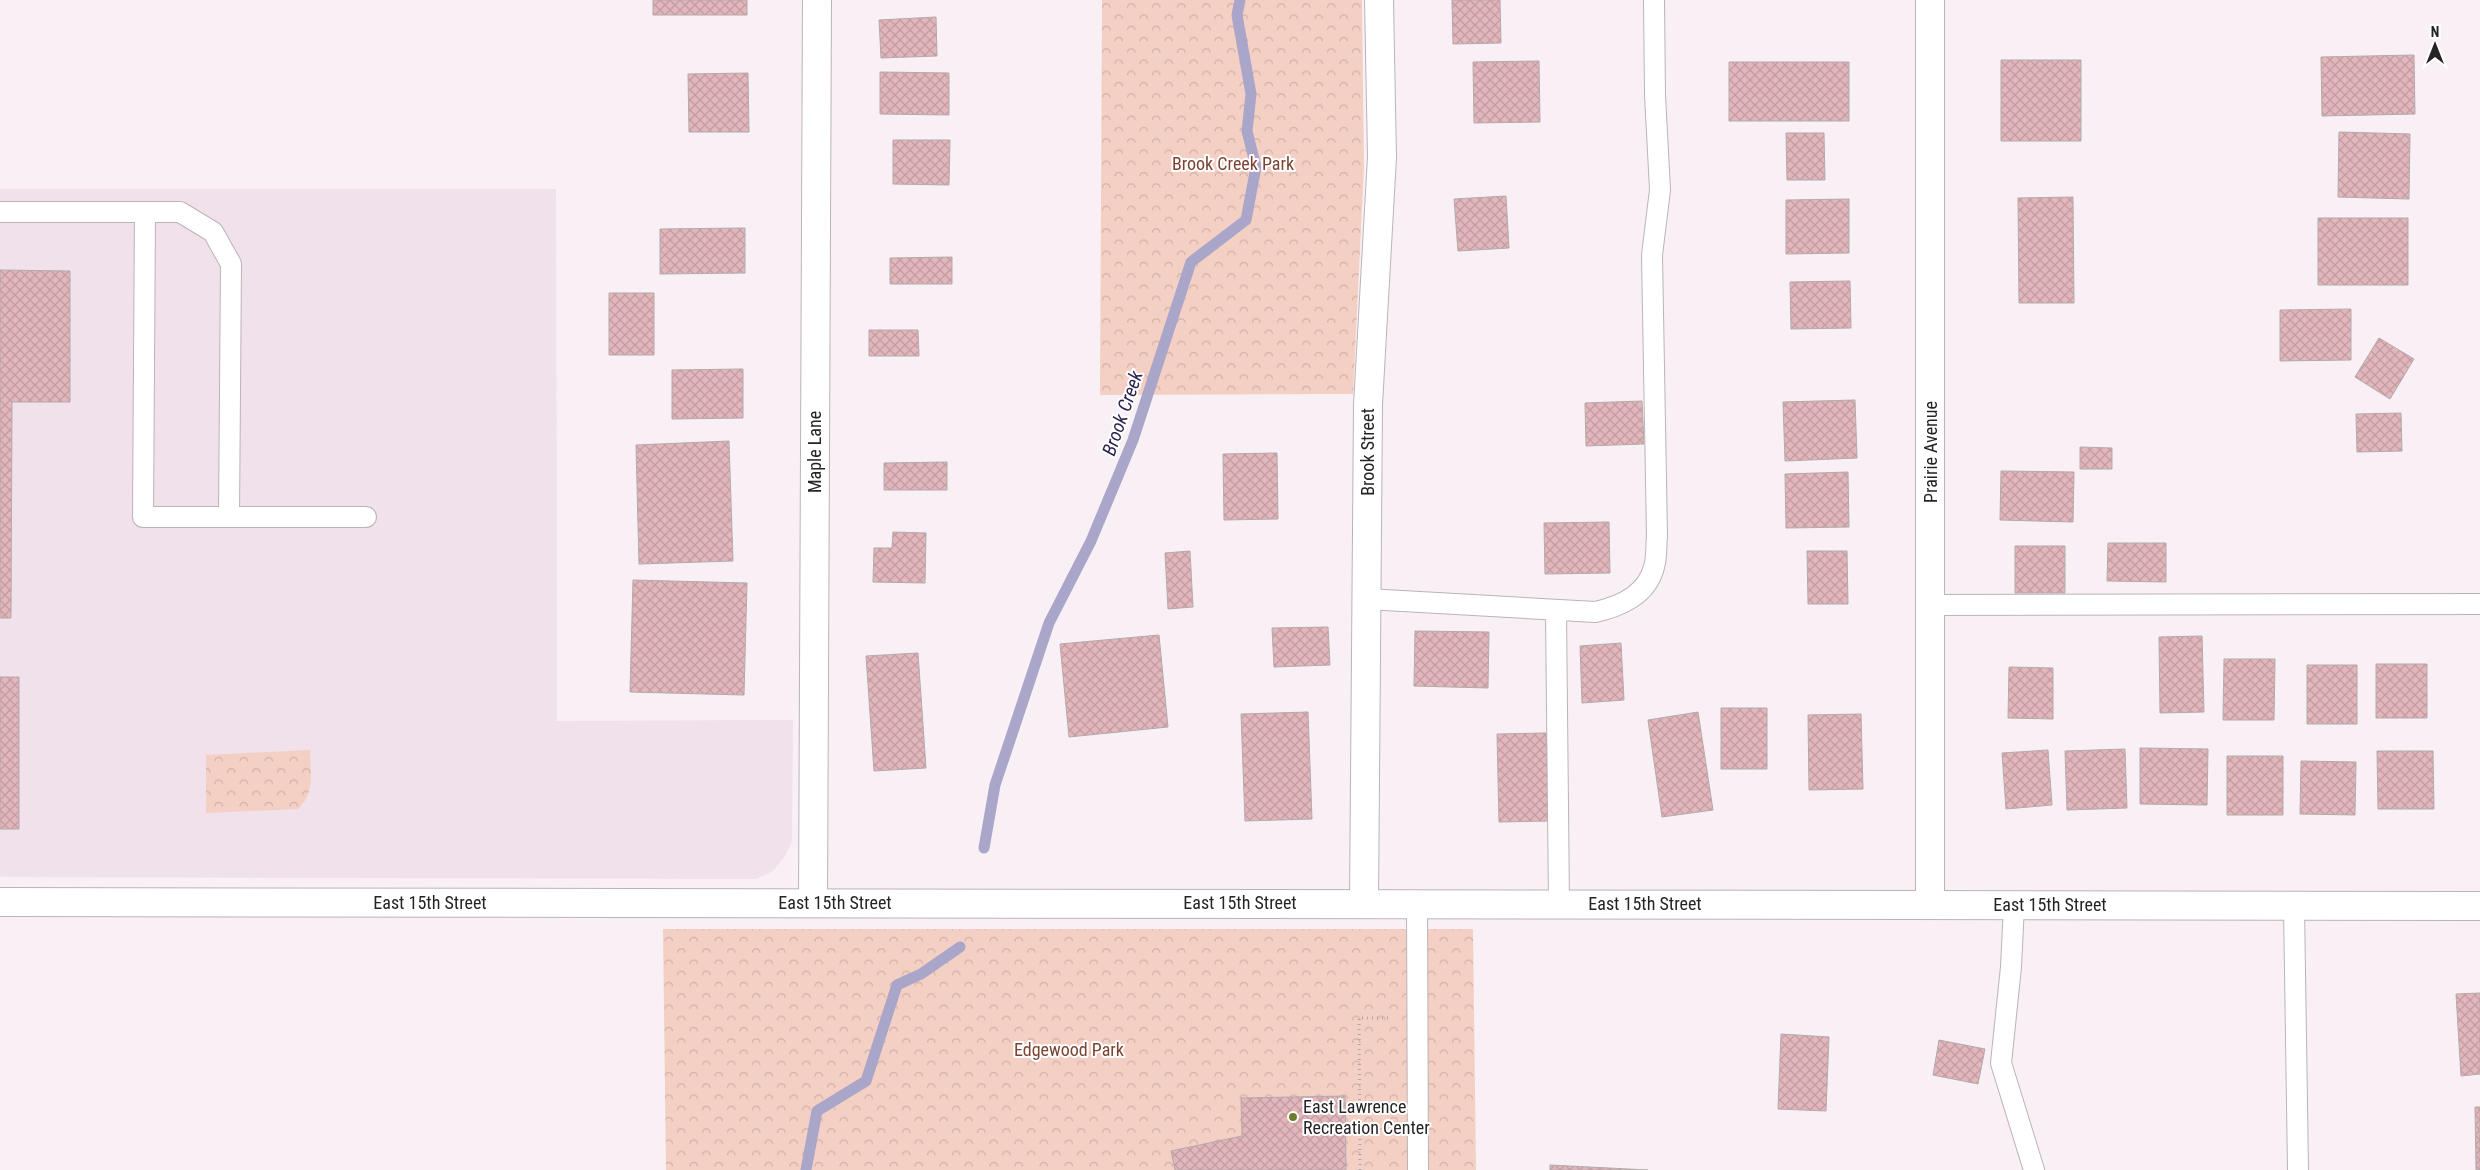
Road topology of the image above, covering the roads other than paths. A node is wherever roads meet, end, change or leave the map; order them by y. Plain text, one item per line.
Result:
1 (817, 0) edge
2 (1379, 0) edge
3 (1654, 0) edge
4 (1930, 0) edge
5 (0, 212) edge
6 (145, 212) junction
7 (229, 517) junction
8 (366, 517) dead end
9 (1367, 599) junction
10 (2480, 604) edge
11 (1931, 605) junction
12 (1556, 611) junction
13 (0, 902) edge
14 (813, 903) junction
15 (1364, 904) junction
16 (1417, 904) junction
17 (1559, 904) junction
18 (1930, 904) junction
19 (2014, 905) junction
20 (2294, 906) junction
21 (2480, 906) edge
22 (1418, 1170) edge
23 (2034, 1170) edge
24 (2298, 1170) edge

1 - 14 street, Maple Lane
2 - 9 street, Brook Street
3 - 12 lane
4 - 11 street, Prairie Avenue
5 - 6 lane
6 - 7 lane
6 - 7 lane
7 - 8 lane
9 - 12 lane
9 - 15 street, Brook Street
10 - 11 lane
11 - 18 street, Prairie Avenue
12 - 17 lane
13 - 14 street, East 15th Street
14 - 15 street, East 15th Street
15 - 16 street, East 15th Street
16 - 17 street, East 15th Street
16 - 22 lane
17 - 18 street, East 15th Street
18 - 19 street, East 15th Street
19 - 20 street, East 15th Street
19 - 23 lane
20 - 21 street, East 15th Street
20 - 24 lane

